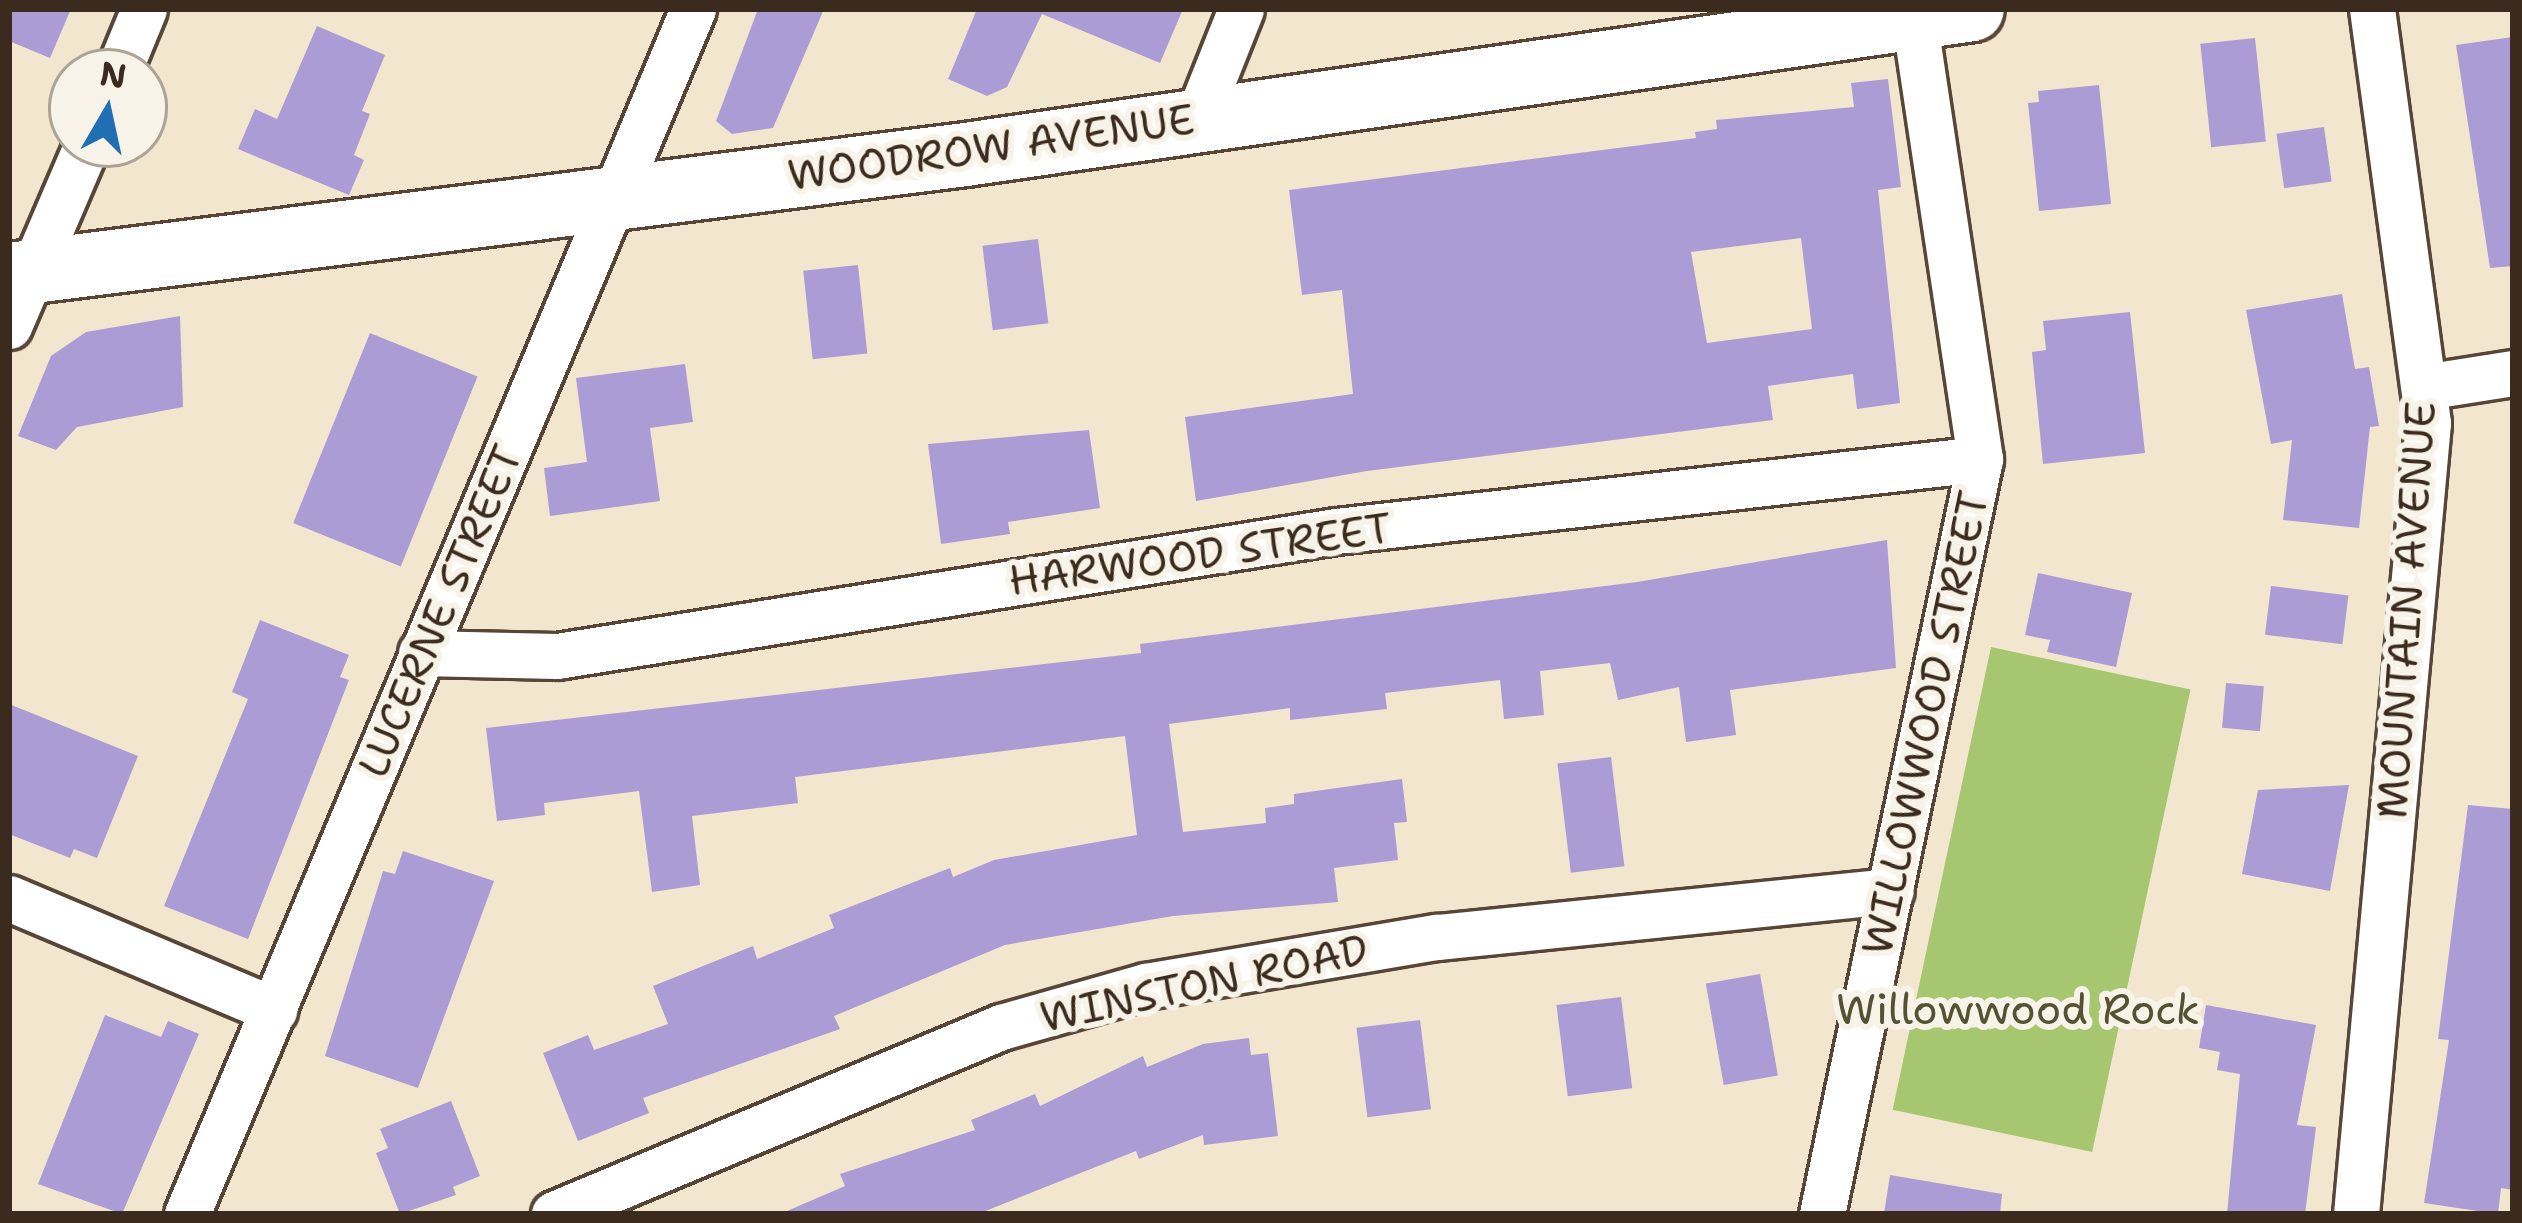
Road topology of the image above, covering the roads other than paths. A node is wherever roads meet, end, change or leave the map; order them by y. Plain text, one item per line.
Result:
1 (144, 9) edge
2 (693, 9) edge
3 (1241, 9) edge
4 (2372, 9) edge
5 (1943, 13) edge
6 (128, 48) edge
7 (1198, 117) junction
8 (75, 168) edge
9 (614, 198) junction
10 (17, 290) edge
11 (2513, 373) edge
12 (2424, 387) junction
13 (1980, 459) junction
14 (421, 653) junction
15 (1891, 891) junction
16 (9, 898) edge
17 (274, 1010) junction
18 (187, 1214) edge
19 (554, 1214) edge
20 (1822, 1214) edge
21 (2356, 1214) edge

1 - 6 street
2 - 9 street, LUCERNE STREET
3 - 7 street
4 - 12 street, MOUNTAIN AVENUE
5 - 7 street, WOODROW AVENUE
5 - 13 street, WILLOWWOOD STREET
7 - 9 street, WOODROW AVENUE
8 - 10 street
9 - 10 street, WOODROW AVENUE
9 - 14 street, LUCERNE STREET
11 - 12 street
12 - 21 street, MOUNTAIN AVENUE
13 - 14 street, HARWOOD STREET
13 - 15 street, WILLOWWOOD STREET
14 - 17 street, LUCERNE STREET
15 - 19 street, WINSTON ROAD
15 - 20 street, WILLOWWOOD STREET
16 - 17 street
17 - 18 street, LUCERNE STREET

